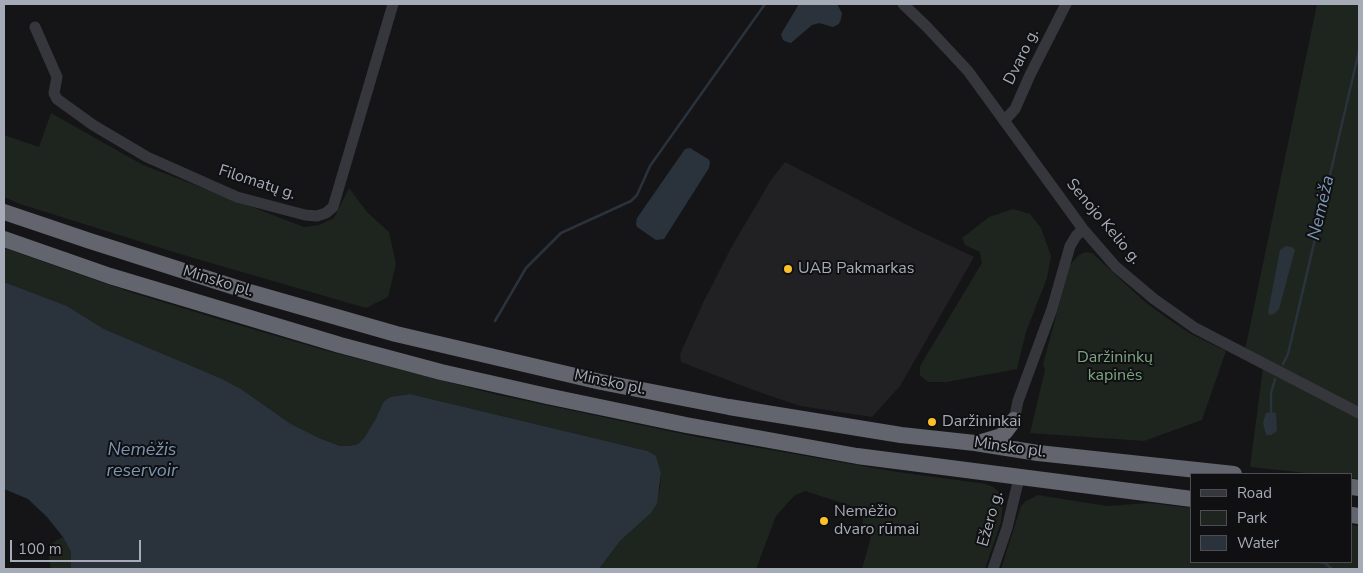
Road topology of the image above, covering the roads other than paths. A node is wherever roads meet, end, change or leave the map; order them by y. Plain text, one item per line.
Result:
1 (393, 4) edge
2 (903, 4) edge
3 (1066, 4) edge
4 (35, 27) dead end
5 (1004, 121) junction
6 (4, 212) edge
7 (1083, 229) junction
8 (4, 239) edge
9 (1359, 413) edge
10 (1014, 420) junction
11 (975, 443) junction
12 (1038, 453) junction
13 (1225, 473) edge
14 (1020, 478) junction
15 (1190, 499) edge
16 (993, 569) edge

1 - 4 street, Filomatų g.
2 - 5 street, Senojo Kelio g.
3 - 5 street, Dvaro g.
5 - 7 street, Senojo Kelio g.
6 - 11 highway, Minsko pl.
7 - 9 street, Senojo Kelio g.
7 - 10 street
8 - 14 highway, Minsko pl.
10 - 11 highway
10 - 12 highway
11 - 12 highway, Minsko pl.
12 - 13 highway, Minsko pl.
14 - 15 highway, Minsko pl.
14 - 16 street, Ežero g.

